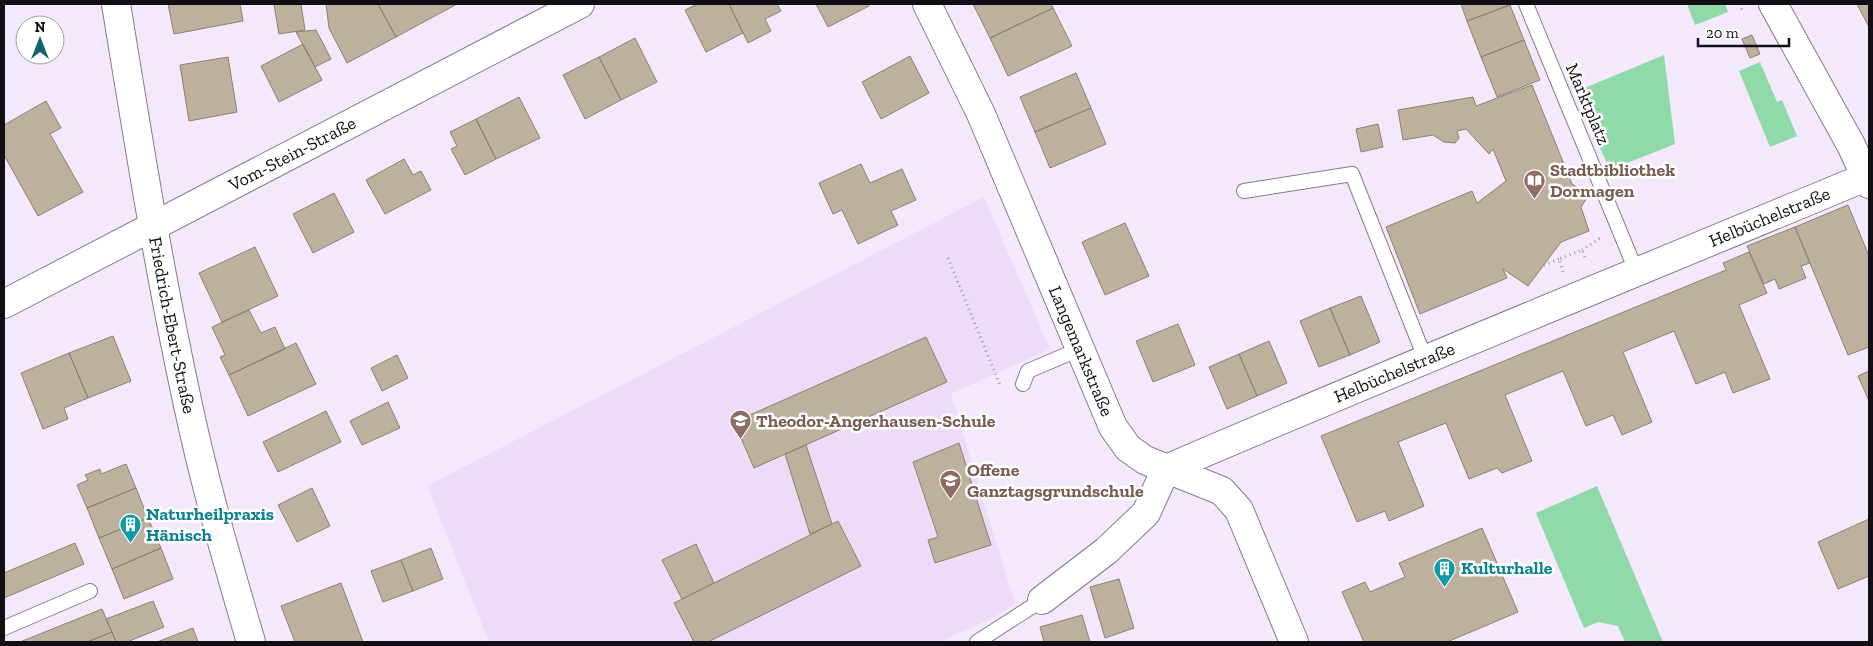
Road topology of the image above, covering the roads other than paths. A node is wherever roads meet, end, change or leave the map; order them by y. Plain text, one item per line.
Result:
1 (116, 4) edge
2 (580, 4) edge
3 (926, 4) edge
4 (1526, 4) edge
5 (1773, 4) edge
6 (1865, 168) edge
7 (1244, 190) dead end
8 (152, 227) junction
9 (1637, 273) junction
10 (4, 304) edge
11 (1080, 349) junction
12 (1425, 358) junction
13 (1023, 384) dead end
14 (1166, 469) junction
15 (90, 592) dead end
16 (1042, 600) joint
17 (4, 628) edge
18 (251, 642) edge
19 (978, 642) edge
20 (1294, 642) edge

1 - 8 street, Friedrich-Ebert-Straße
2 - 8 street, Vom-Stein-Straße
3 - 11 street, Langemarkstraße
4 - 9 lane, Marktplatz
5 - 6 street
6 - 9 street, Helbüchelstraße
7 - 12 lane
8 - 10 street, Vom-Stein-Straße
8 - 18 street, Friedrich-Ebert-Straße
9 - 12 street, Helbüchelstraße
11 - 13 lane
11 - 14 street, Langemarkstraße
12 - 14 street, Helbüchelstraße
14 - 16 street
14 - 20 street, Langemarkstraße
15 - 17 lane
16 - 19 lane

